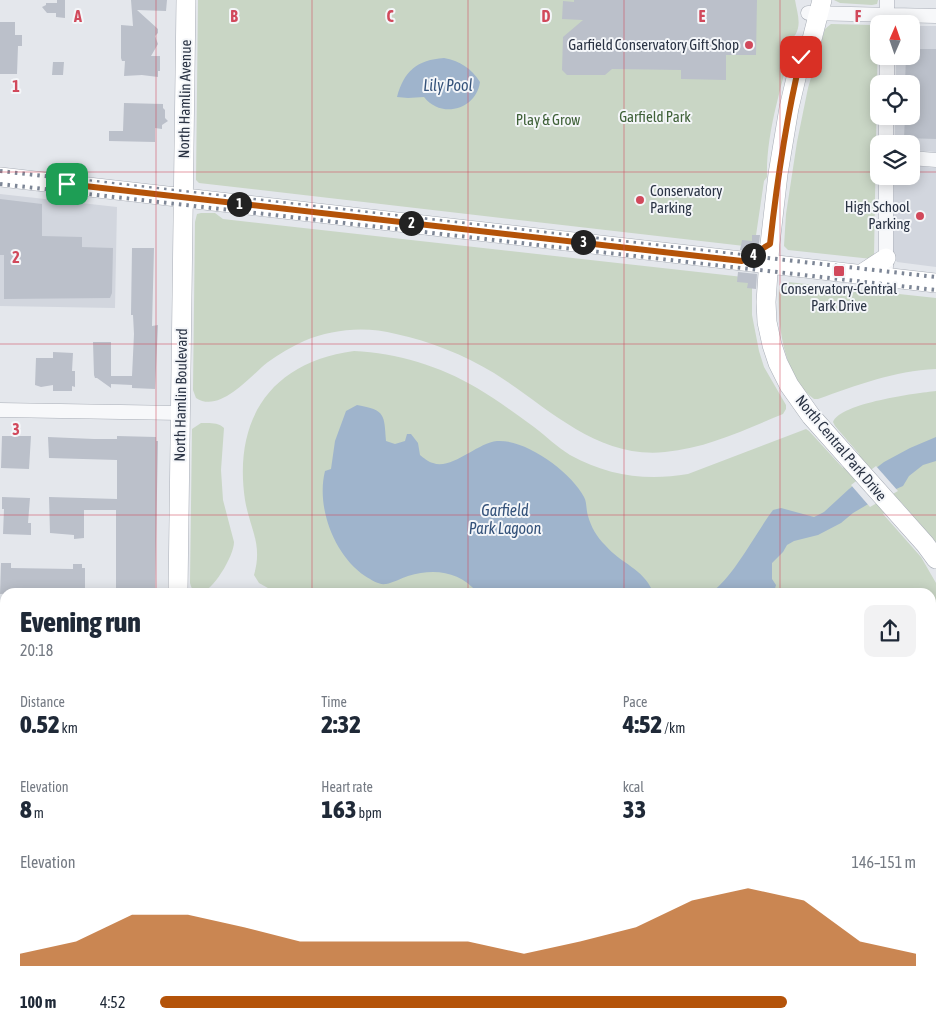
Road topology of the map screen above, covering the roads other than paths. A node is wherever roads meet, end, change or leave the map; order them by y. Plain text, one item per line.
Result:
1 (186, 0) edge
2 (887, 0) edge
3 (815, 7) edge
4 (887, 15) edge
5 (936, 16) edge
6 (870, 17) edge
7 (920, 17) edge
8 (920, 159) edge
9 (936, 160) edge
10 (0, 177) edge
11 (886, 185) edge
12 (183, 188) junction
13 (212, 200) junction
14 (271, 208) junction
15 (183, 217) junction
16 (694, 256) junction
17 (886, 258) junction
18 (769, 264) junction
19 (837, 272) junction
20 (860, 275) junction
21 (886, 278) junction
22 (936, 283) edge
23 (0, 410) edge
24 (180, 413) junction
25 (936, 559) edge
26 (178, 588) edge

1 - 12 main road, North Hamlin Avenue
2 - 4 street
3 - 6 street
3 - 18 main road, North Central Park Drive
5 - 7 street
8 - 9 street
10 - 12 main road
11 - 17 street
12 - 13 main road
12 - 14 main road
12 - 15 main road, North Hamlin Boulevard
13 - 14 main road
13 - 15 main road
14 - 16 main road
15 - 24 main road, North Hamlin Boulevard
16 - 18 main road
16 - 18 main road
17 - 20 main road
17 - 21 street
18 - 19 main road
18 - 19 main road
18 - 25 main road, North Central Park Drive
19 - 20 main road
20 - 21 main road
21 - 22 main road
23 - 24 street
24 - 26 main road, North Hamlin Boulevard

